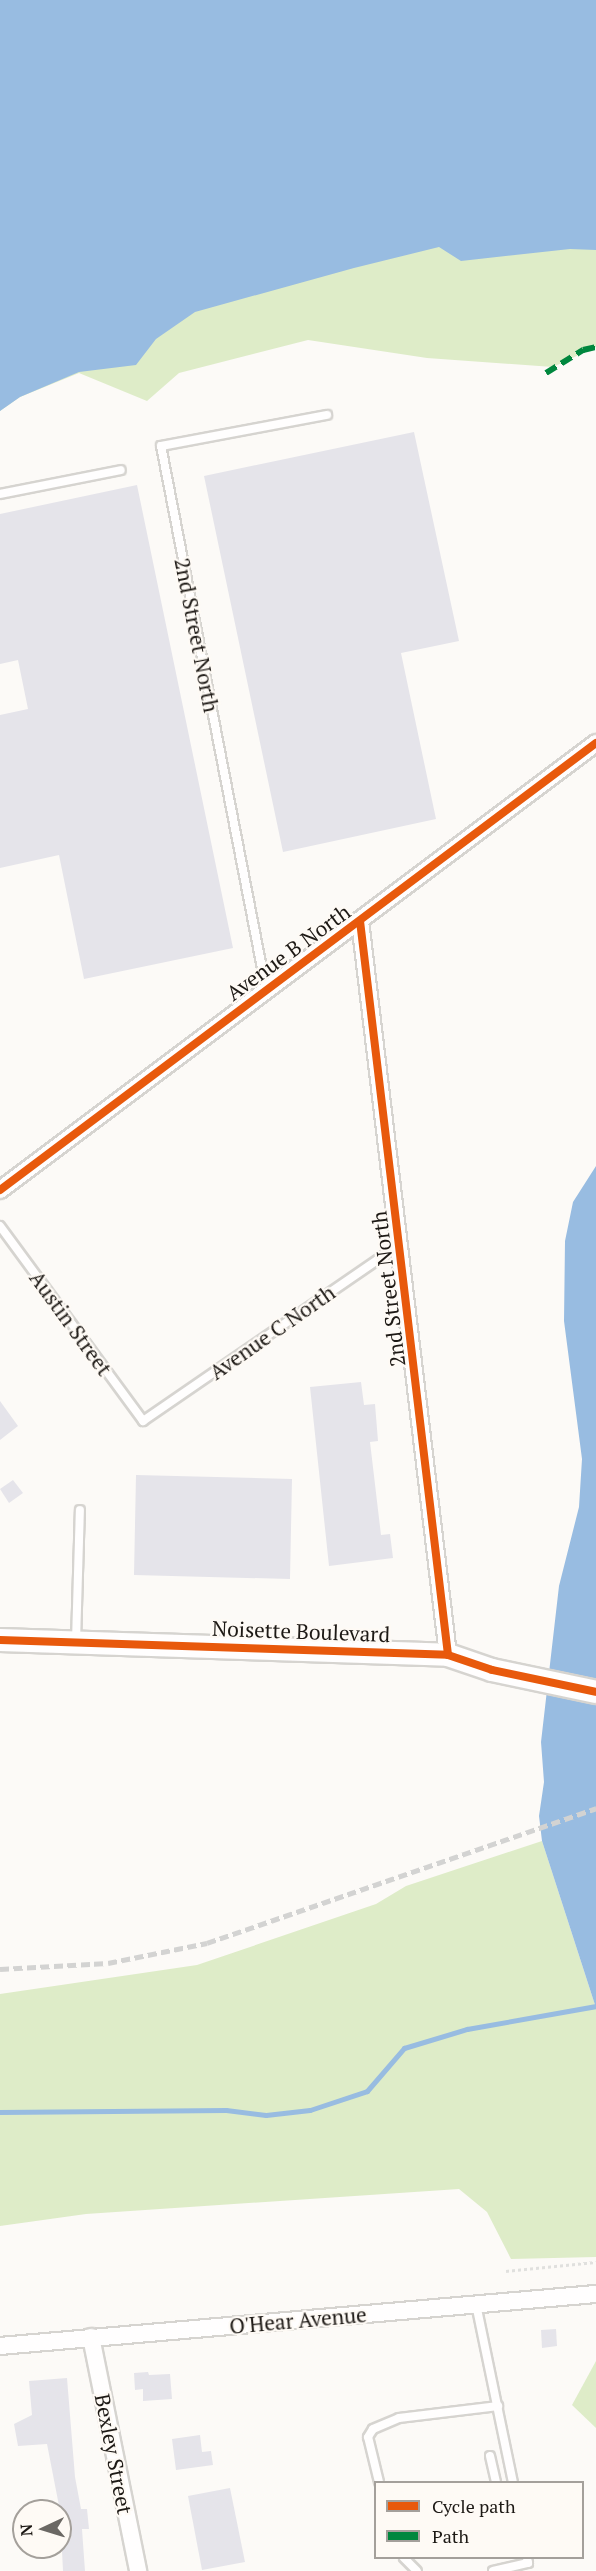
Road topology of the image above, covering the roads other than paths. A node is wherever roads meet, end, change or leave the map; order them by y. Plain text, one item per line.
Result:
1 (327, 415) dead end
2 (121, 470) dead end
3 (0, 494) edge
4 (596, 743) edge
5 (360, 921) junction
6 (266, 989) junction
7 (0, 1190) edge
8 (0, 1226) edge
9 (401, 1243) junction
10 (143, 1421) joint
11 (80, 1510) dead end
12 (0, 1640) edge
13 (76, 1641) junction
14 (448, 1654) junction
15 (596, 1692) edge
16 (596, 2294) edge
17 (476, 2304) junction
18 (91, 2337) junction
19 (0, 2346) edge
20 (498, 2406) junction
21 (490, 2456) dead end
22 (379, 2481) edge
23 (496, 2481) edge
24 (513, 2481) edge
25 (405, 2559) edge
26 (527, 2559) edge
27 (138, 2571) edge
28 (417, 2571) edge
29 (493, 2571) edge

1 - 6 lane, 2nd Street North
2 - 3 lane
4 - 5 street, Avenue B North
5 - 6 street, Avenue B North
5 - 9 street, 2nd Street North
6 - 7 street, Avenue B North
8 - 10 lane, Austin Street
9 - 10 lane, Avenue C North
9 - 14 street, 2nd Street North
11 - 13 lane
12 - 13 street, Noisette Boulevard
13 - 14 street, Noisette Boulevard
14 - 15 street, Noisette Boulevard
16 - 17 street, O'Hear Avenue
17 - 18 street, O'Hear Avenue
17 - 20 lane
18 - 19 street, O'Hear Avenue
18 - 27 street, Bexley Street
20 - 22 lane
20 - 24 lane
21 - 23 lane
25 - 28 lane
26 - 29 lane

